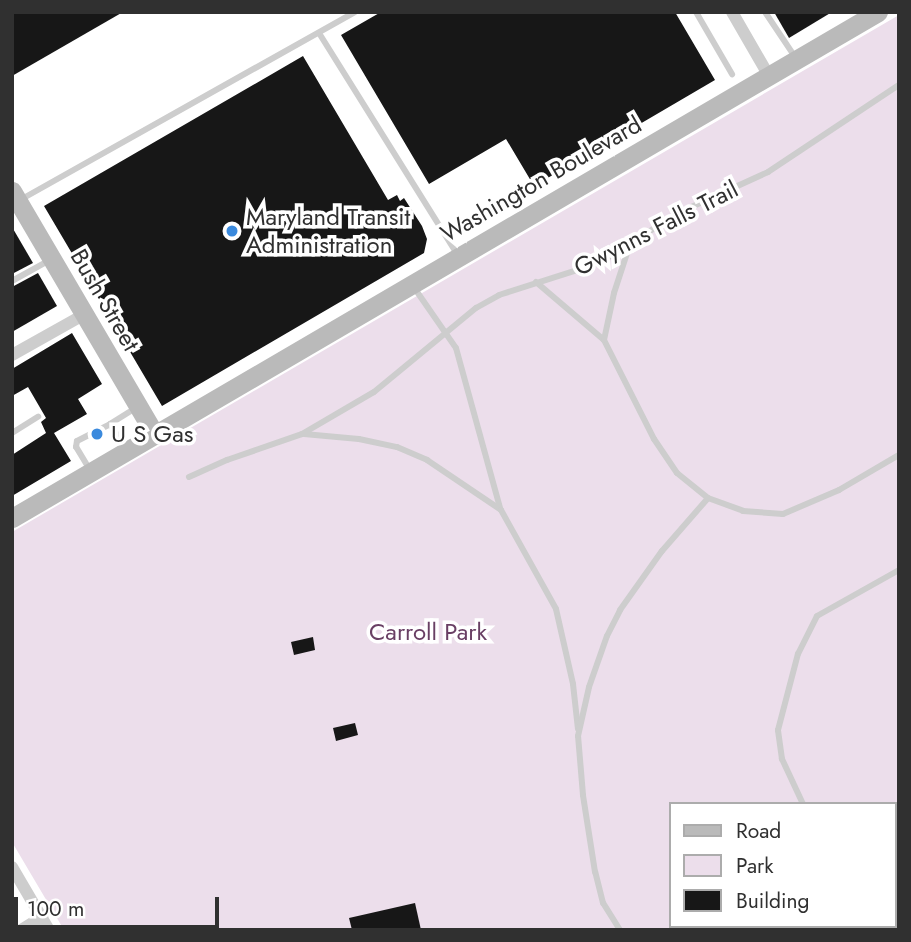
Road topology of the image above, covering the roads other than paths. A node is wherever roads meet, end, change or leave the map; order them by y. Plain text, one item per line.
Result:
1 (355, 12) edge
2 (696, 12) edge
3 (732, 12) edge
4 (765, 12) edge
5 (878, 12) edge
6 (858, 17) edge
7 (319, 33) junction
8 (796, 60) junction
9 (732, 74) dead end
10 (769, 76) junction
11 (899, 85) edge
12 (14, 199) edge
13 (630, 244) junction
14 (458, 256) junction
15 (52, 258) junction
16 (12, 281) edge
17 (536, 282) junction
18 (411, 283) junction
19 (85, 314) junction
20 (447, 333) junction
21 (604, 340) junction
22 (12, 355) edge
23 (138, 406) junction
24 (38, 417) dead end
25 (110, 424) junction
26 (12, 433) edge
27 (302, 434) junction
28 (155, 435) junction
29 (127, 451) junction
30 (899, 455) edge
31 (91, 472) junction
32 (189, 477) dead end
33 (708, 498) junction
34 (501, 510) junction
35 (12, 518) edge
36 (899, 570) edge
37 (578, 736) junction
38 (802, 802) edge
39 (12, 867) edge
40 (42, 917) junction
41 (21, 930) edge
42 (49, 930) edge
43 (620, 930) edge

1 - 7 lane
2 - 9 lane
3 - 10 street
4 - 8 lane
5 - 6 main road, Washington Boulevard
6 - 8 main road, Washington Boulevard
7 - 12 lane
7 - 14 lane
8 - 10 main road, Washington Boulevard
10 - 14 main road, Washington Boulevard
11 - 13 lane, Gwynns Falls Trail
12 - 15 main road, Bush Street
13 - 17 lane, Gwynns Falls Trail
13 - 21 lane
14 - 18 main road, Washington Boulevard
15 - 16 lane
15 - 19 main road, Bush Street
17 - 20 lane, Gwynns Falls Trail
17 - 21 lane
18 - 20 lane
18 - 28 main road, Washington Boulevard
19 - 22 street
19 - 23 main road, Bush Street
20 - 27 lane, Gwynns Falls Trail
20 - 34 lane
21 - 33 lane
23 - 25 lane
23 - 28 main road, Bush Street
24 - 26 lane
25 - 29 lane
25 - 31 lane
27 - 32 lane, Gwynns Falls Trail
27 - 34 lane
28 - 29 main road, Washington Boulevard
29 - 31 main road, Washington Boulevard
30 - 33 lane
31 - 35 main road, Washington Boulevard
33 - 37 lane
34 - 37 lane
36 - 38 lane
37 - 43 lane
39 - 40 street
40 - 41 street
40 - 42 street

